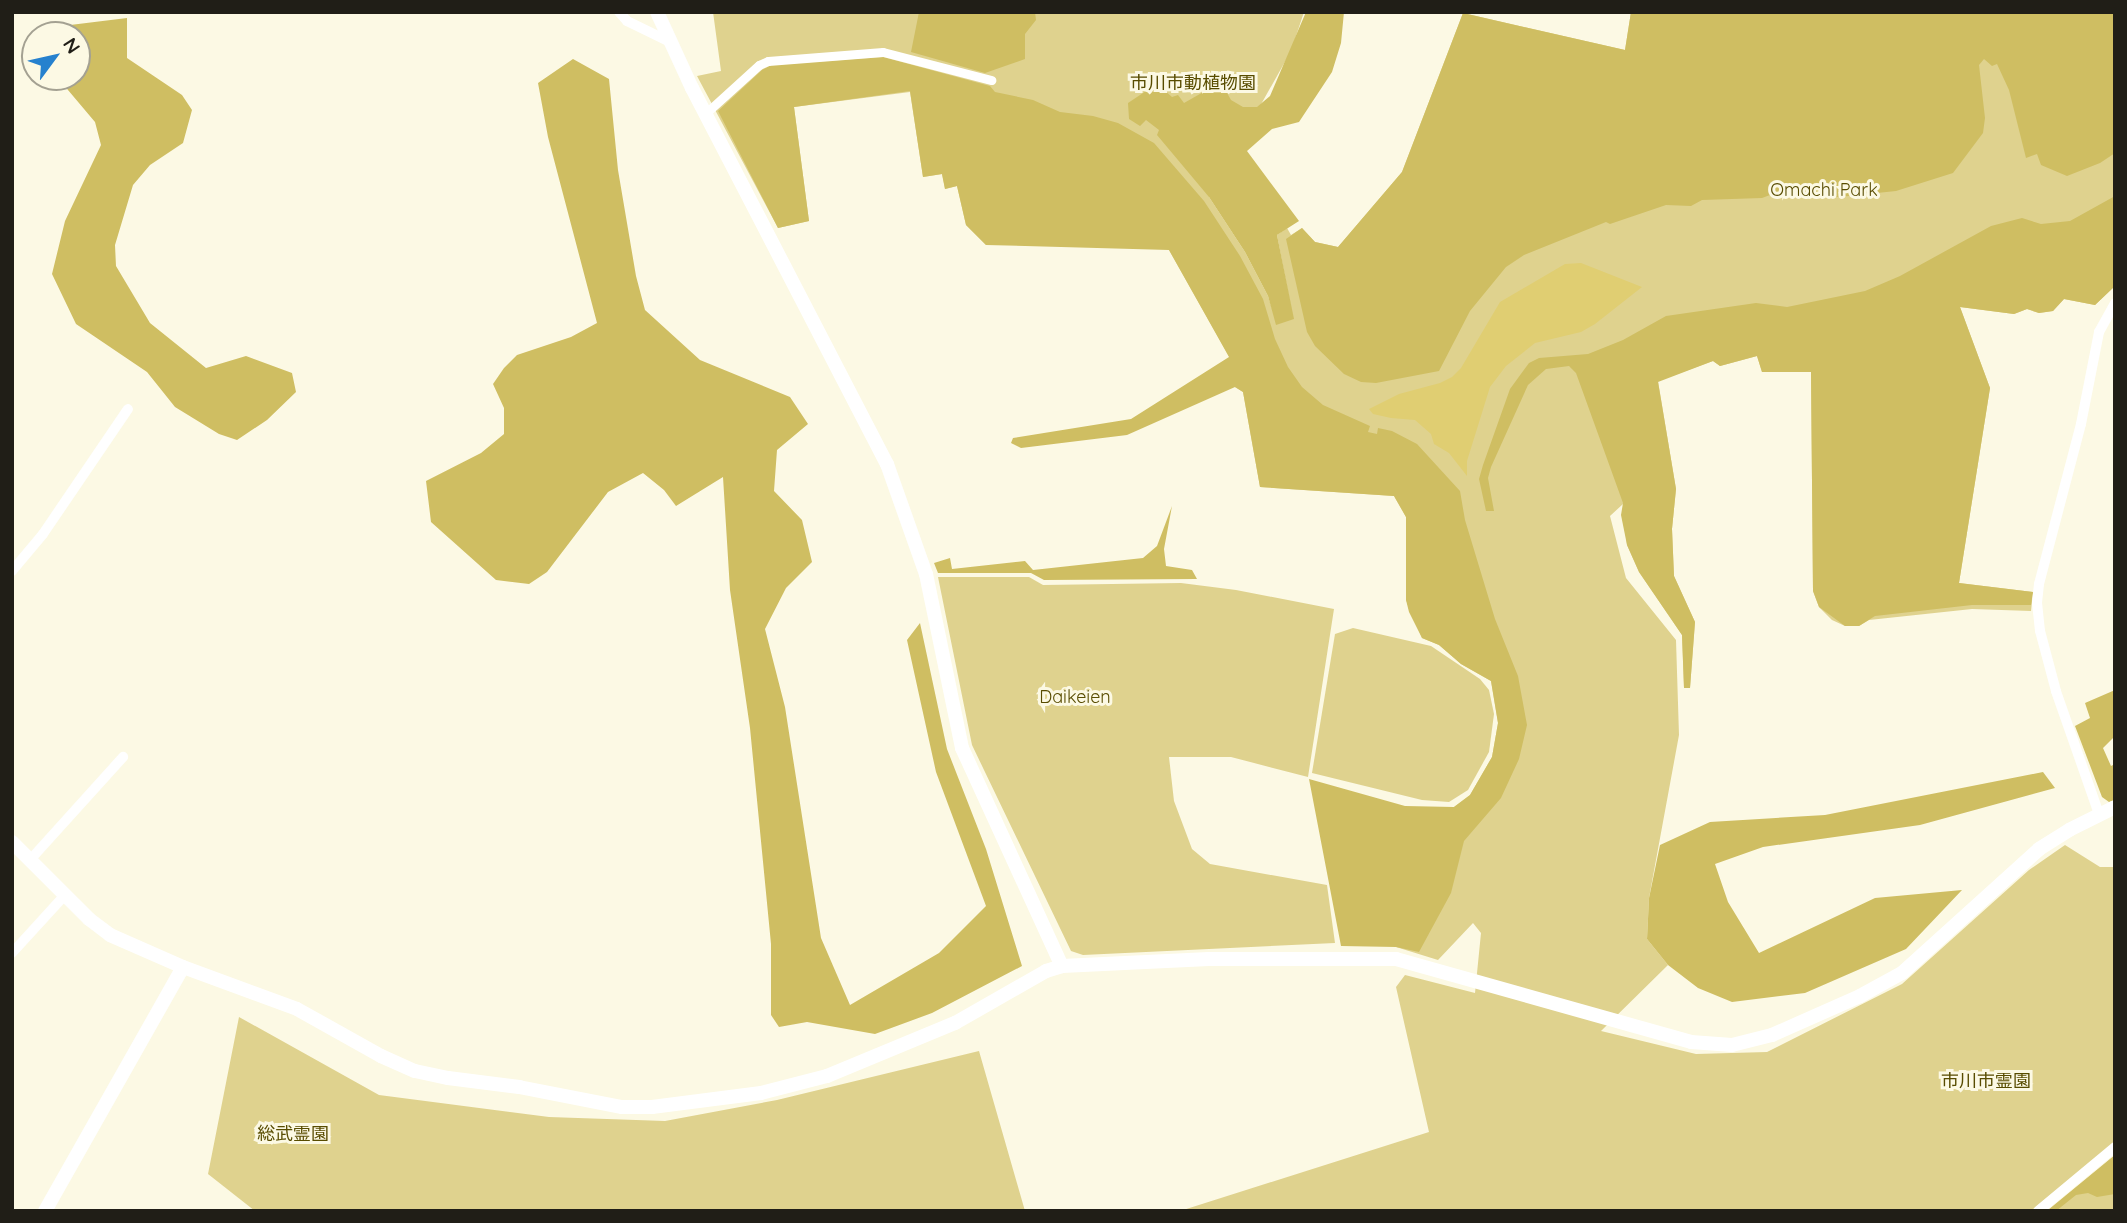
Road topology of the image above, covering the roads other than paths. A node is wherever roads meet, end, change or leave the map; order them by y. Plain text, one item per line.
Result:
1 (619, 12) edge
2 (657, 12) edge
3 (670, 42) junction
4 (991, 80) dead end
5 (706, 113) junction
6 (2115, 303) edge
7 (128, 409) dead end
8 (12, 571) edge
9 (122, 757) dead end
10 (2115, 807) edge
11 (2099, 814) junction
12 (12, 842) edge
13 (30, 860) junction
14 (64, 896) junction
15 (12, 953) edge
16 (1062, 966) junction
17 (183, 967) junction
18 (2115, 1147) edge
19 (46, 1211) edge
20 (2038, 1211) edge

1 - 3 street
2 - 3 street
3 - 5 street
4 - 5 street
5 - 16 street
6 - 11 street
7 - 8 street
9 - 13 street
10 - 11 street
11 - 16 street
12 - 13 street
13 - 14 street
14 - 15 street
14 - 17 street
16 - 17 street
17 - 19 street
18 - 20 street

